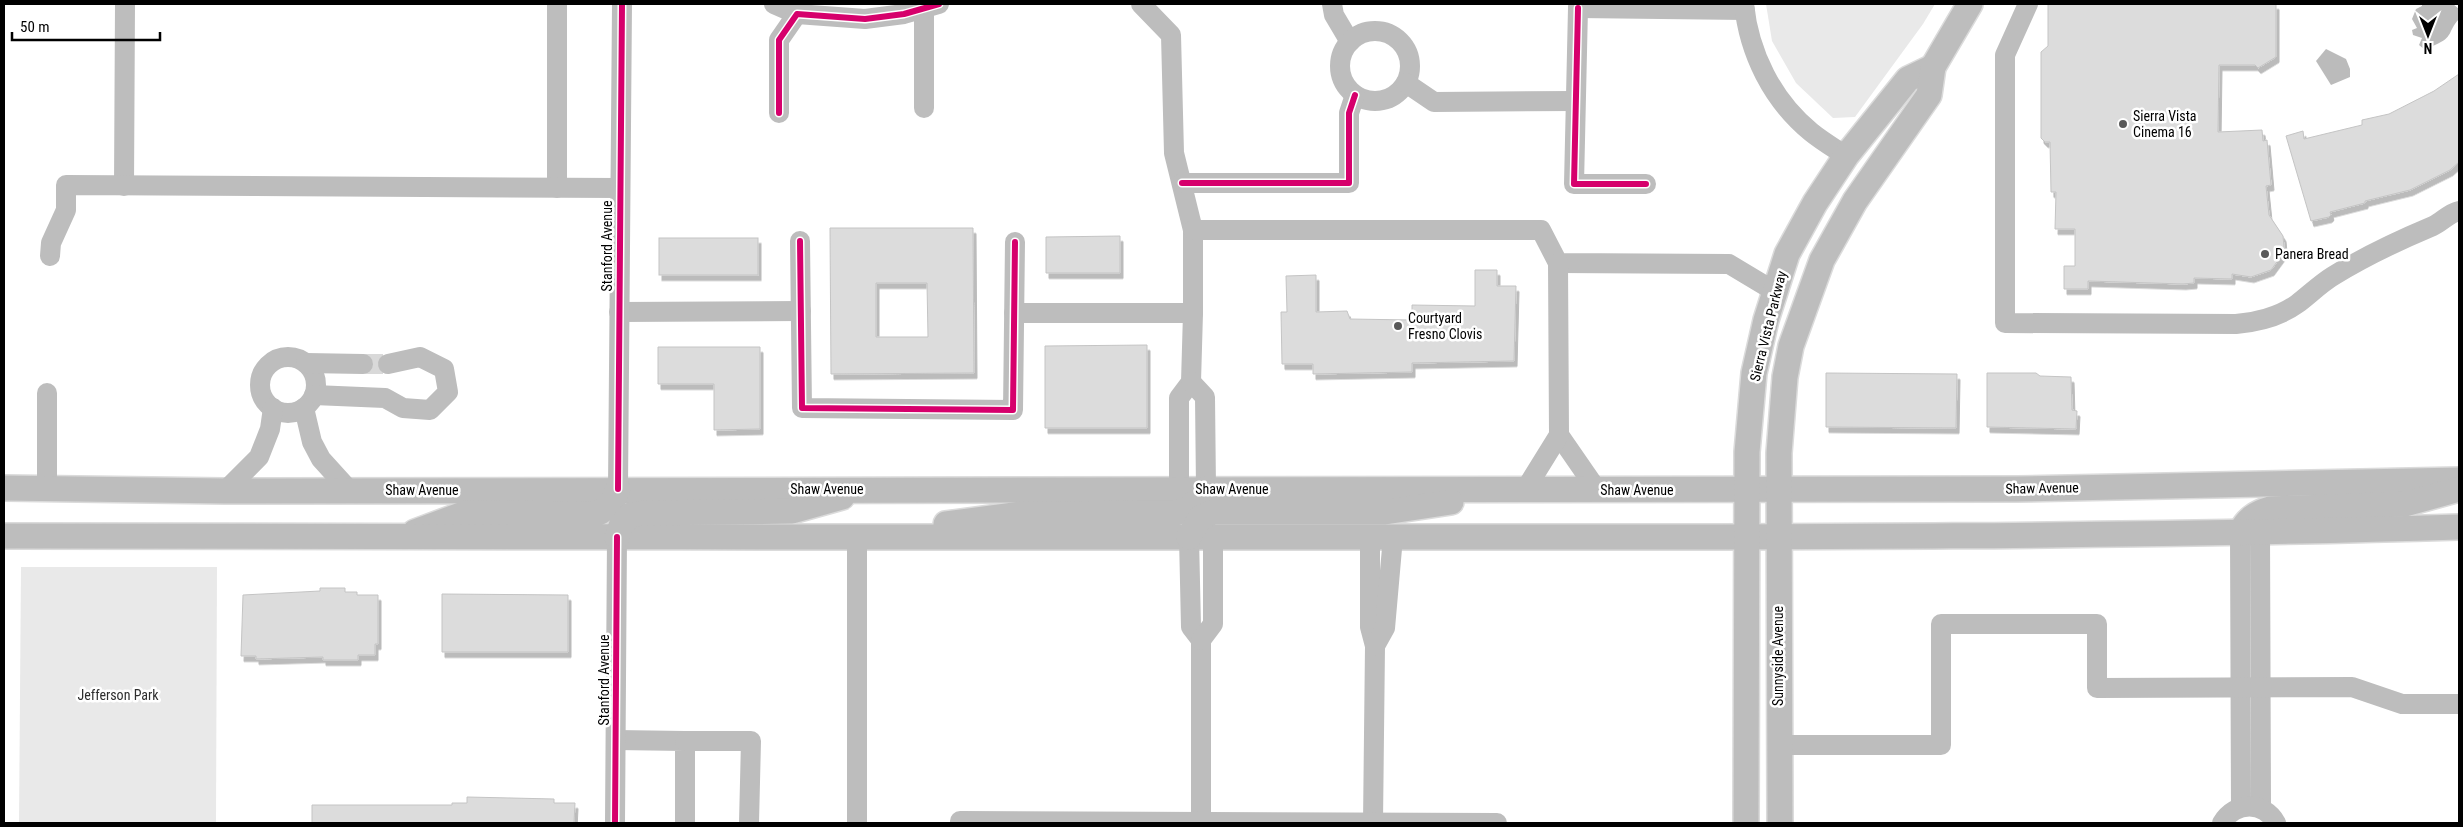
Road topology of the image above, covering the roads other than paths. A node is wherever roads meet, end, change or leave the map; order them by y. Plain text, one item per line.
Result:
1 (125, 4) edge
2 (557, 4) edge
3 (622, 4) edge
4 (774, 4) edge
5 (1141, 4) edge
6 (1332, 4) edge
7 (1970, 4) edge
8 (2028, 4) edge
9 (931, 6) edge
10 (1579, 6) edge
11 (1744, 7) edge
12 (797, 9) edge
13 (1350, 42) junction
14 (1933, 67) junction
15 (1406, 83) junction
16 (1355, 95) junction
17 (1575, 101) junction
18 (924, 108) dead end
19 (779, 113) dead end
20 (1846, 156) junction
21 (1182, 183) junction
22 (1646, 184) dead end
23 (124, 186) junction
24 (557, 188) junction
25 (620, 188) junction
26 (2459, 211) edge
27 (2436, 225) junction
28 (2459, 226) edge
29 (1193, 230) junction
30 (800, 241) dead end
31 (1015, 242) dead end
32 (50, 256) dead end
33 (1558, 262) junction
34 (1774, 291) junction
35 (801, 311) junction
36 (619, 312) junction
37 (1014, 313) junction
38 (1193, 313) junction
39 (1791, 346) junction
40 (306, 363) junction
41 (363, 364) tunnel mouth
42 (388, 364) tunnel mouth
43 (1191, 382) junction
44 (47, 393) dead end
45 (309, 401) junction
46 (273, 408) junction
47 (1559, 435) junction
48 (2459, 480) edge
49 (4, 488) edge
50 (1778, 488) junction
51 (47, 489) junction
52 (618, 489) junction
53 (871, 489) junction
54 (1179, 489) junction
55 (1206, 489) junction
56 (1746, 489) junction
57 (2459, 489) edge
58 (1525, 490) junction
59 (1597, 490) junction
60 (225, 491) junction
61 (350, 491) junction
62 (2459, 528) edge
63 (2250, 533) junction
64 (4, 536) edge
65 (1745, 536) junction
66 (1778, 536) junction
67 (857, 537) junction
68 (1201, 537) junction
69 (1381, 537) junction
70 (401, 538) junction
71 (617, 538) junction
72 (2240, 687) junction
73 (2260, 687) junction
74 (2459, 704) edge
75 (616, 740) junction
76 (685, 741) junction
77 (1778, 745) junction
78 (2251, 807) junction
79 (1201, 822) junction
80 (616, 823) edge
81 (685, 823) edge
82 (750, 823) edge
83 (857, 823) edge
84 (960, 823) edge
85 (1373, 823) edge
86 (1498, 823) edge
87 (1746, 823) edge
88 (1780, 823) edge
89 (2222, 823) edge
90 (2276, 823) edge

1 - 23 street
2 - 24 street
3 - 25 street, Stanford Avenue
4 - 12 street
5 - 21 street
6 - 13 street
7 - 14 main road, Sierra Vista Parkway
8 - 27 street
9 - 12 street
9 - 18 street
10 - 11 street
10 - 17 street
11 - 20 street
12 - 19 street
13 - 15 street
13 - 16 street
14 - 20 main road, Sierra Vista Parkway
14 - 39 main road, Sierra Vista Parkway
15 - 16 street
15 - 17 street
16 - 21 street
17 - 22 street
20 - 34 main road, Sierra Vista Parkway
20 - 39 main road
21 - 29 street
23 - 24 street
23 - 32 street
24 - 25 street
25 - 36 street, Stanford Avenue
26 - 27 street
27 - 28 street
29 - 33 street
29 - 38 street
30 - 35 street
31 - 37 street
33 - 34 street
33 - 47 street
34 - 56 main road, Sierra Vista Parkway
35 - 36 street
35 - 37 street
36 - 52 street, Stanford Avenue
37 - 38 street
38 - 43 street
39 - 50 main road, Sierra Vista Parkway
40 - 41 street
40 - 45 street
40 - 46 street
42 - 45 street
43 - 54 street
43 - 55 street
44 - 51 street
45 - 46 street
45 - 61 street
46 - 60 street
47 - 58 street
47 - 59 street
48 - 50 main road, Shaw Avenue
49 - 51 main road, Shaw Avenue
50 - 56 main road, Shaw Avenue
50 - 66 main road, Sunnyside Avenue
51 - 60 main road, Shaw Avenue
52 - 53 main road, Shaw Avenue
52 - 61 main road, Shaw Avenue
52 - 70 main road
53 - 54 main road, Shaw Avenue
53 - 71 main road
54 - 55 main road, Shaw Avenue
55 - 58 main road, Shaw Avenue
55 - 67 main road
56 - 59 main road, Shaw Avenue
56 - 65 main road
57 - 63 main road
58 - 59 main road, Shaw Avenue
58 - 68 main road
60 - 61 main road, Shaw Avenue
62 - 63 main road
63 - 66 main road
63 - 72 street
63 - 73 street
64 - 70 main road
65 - 66 main road
65 - 69 main road
65 - 87 main road
66 - 77 main road, Sunnyside Avenue
67 - 68 main road
67 - 71 main road
67 - 83 street
68 - 69 main road
68 - 79 street
69 - 85 street
70 - 71 main road
71 - 75 street, Stanford Avenue
72 - 73 street
72 - 77 street
72 - 78 street
73 - 74 street
73 - 78 street
75 - 76 street
75 - 80 street, Stanford Avenue
76 - 81 street
76 - 82 street
77 - 88 main road, Sunnyside Avenue
78 - 89 street
78 - 90 street
79 - 84 street
79 - 85 street
85 - 86 street

